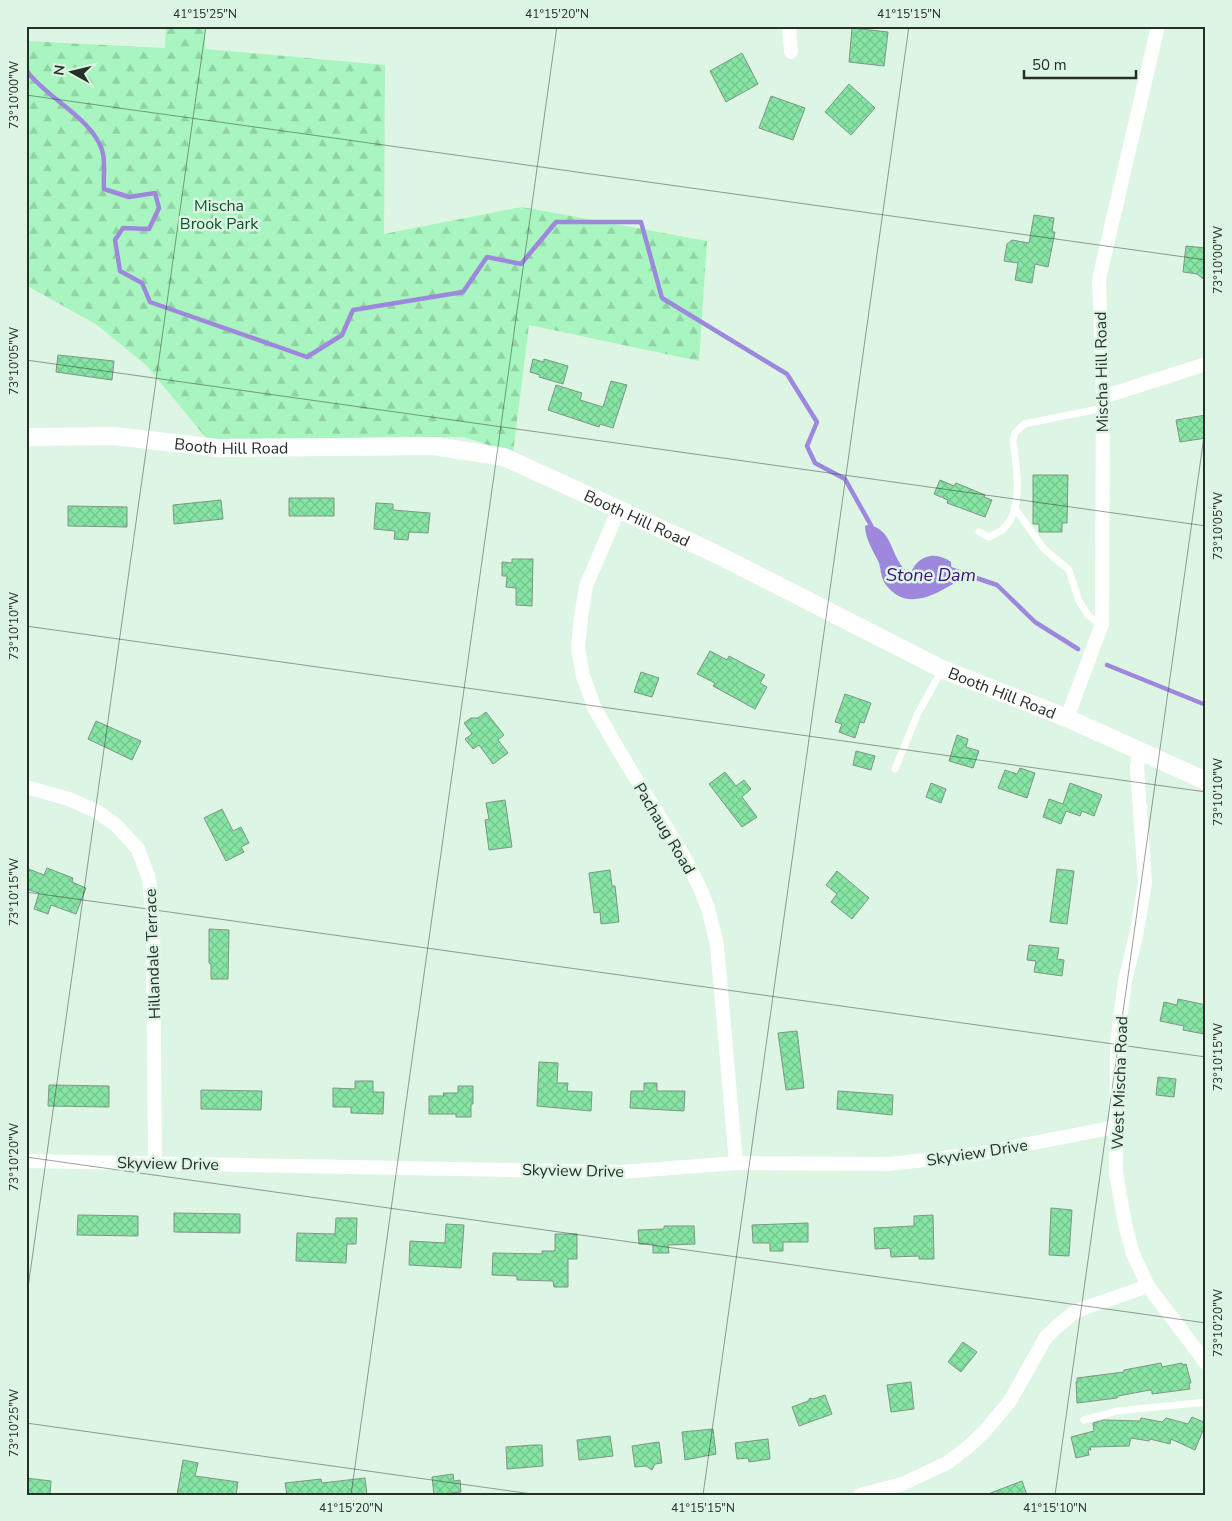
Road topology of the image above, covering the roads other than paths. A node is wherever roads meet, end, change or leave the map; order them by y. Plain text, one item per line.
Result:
1 (788, 26) edge
2 (1158, 26) edge
3 (791, 52) dead end
4 (1206, 364) edge
5 (1103, 402) junction
6 (26, 437) edge
7 (1014, 507) junction
8 (619, 509) junction
9 (979, 532) dead end
10 (1102, 625) junction
11 (942, 669) junction
12 (1067, 718) junction
13 (1140, 751) junction
14 (895, 769) dead end
15 (1206, 781) edge
16 (26, 787) edge
17 (1116, 1127) junction
18 (26, 1161) edge
19 (155, 1163) junction
20 (736, 1163) junction
21 (1148, 1286) junction
22 (1206, 1363) edge
23 (1206, 1402) edge
24 (1084, 1420) dead end
25 (860, 1495) edge

1 - 3 street
2 - 5 street, Mischa Hill Road
4 - 5 street
5 - 7 lane
5 - 10 street, Mischa Hill Road
6 - 8 street, Booth Hill Road
7 - 9 lane
7 - 10 lane
8 - 11 street, Booth Hill Road
8 - 20 street, Pachaug Road
10 - 12 street, Mischa Hill Road
11 - 12 street, Booth Hill Road
11 - 14 lane
12 - 13 street, Booth Hill Road
13 - 15 street, Booth Hill Road
13 - 17 street, West Mischa Road
16 - 19 street, Hillandale Terrace
17 - 20 street, Skyview Drive
17 - 21 street, West Mischa Road
18 - 19 street, Skyview Drive
19 - 20 street, Skyview Drive
21 - 22 street, West Mischa Road
21 - 25 street
23 - 24 lane

